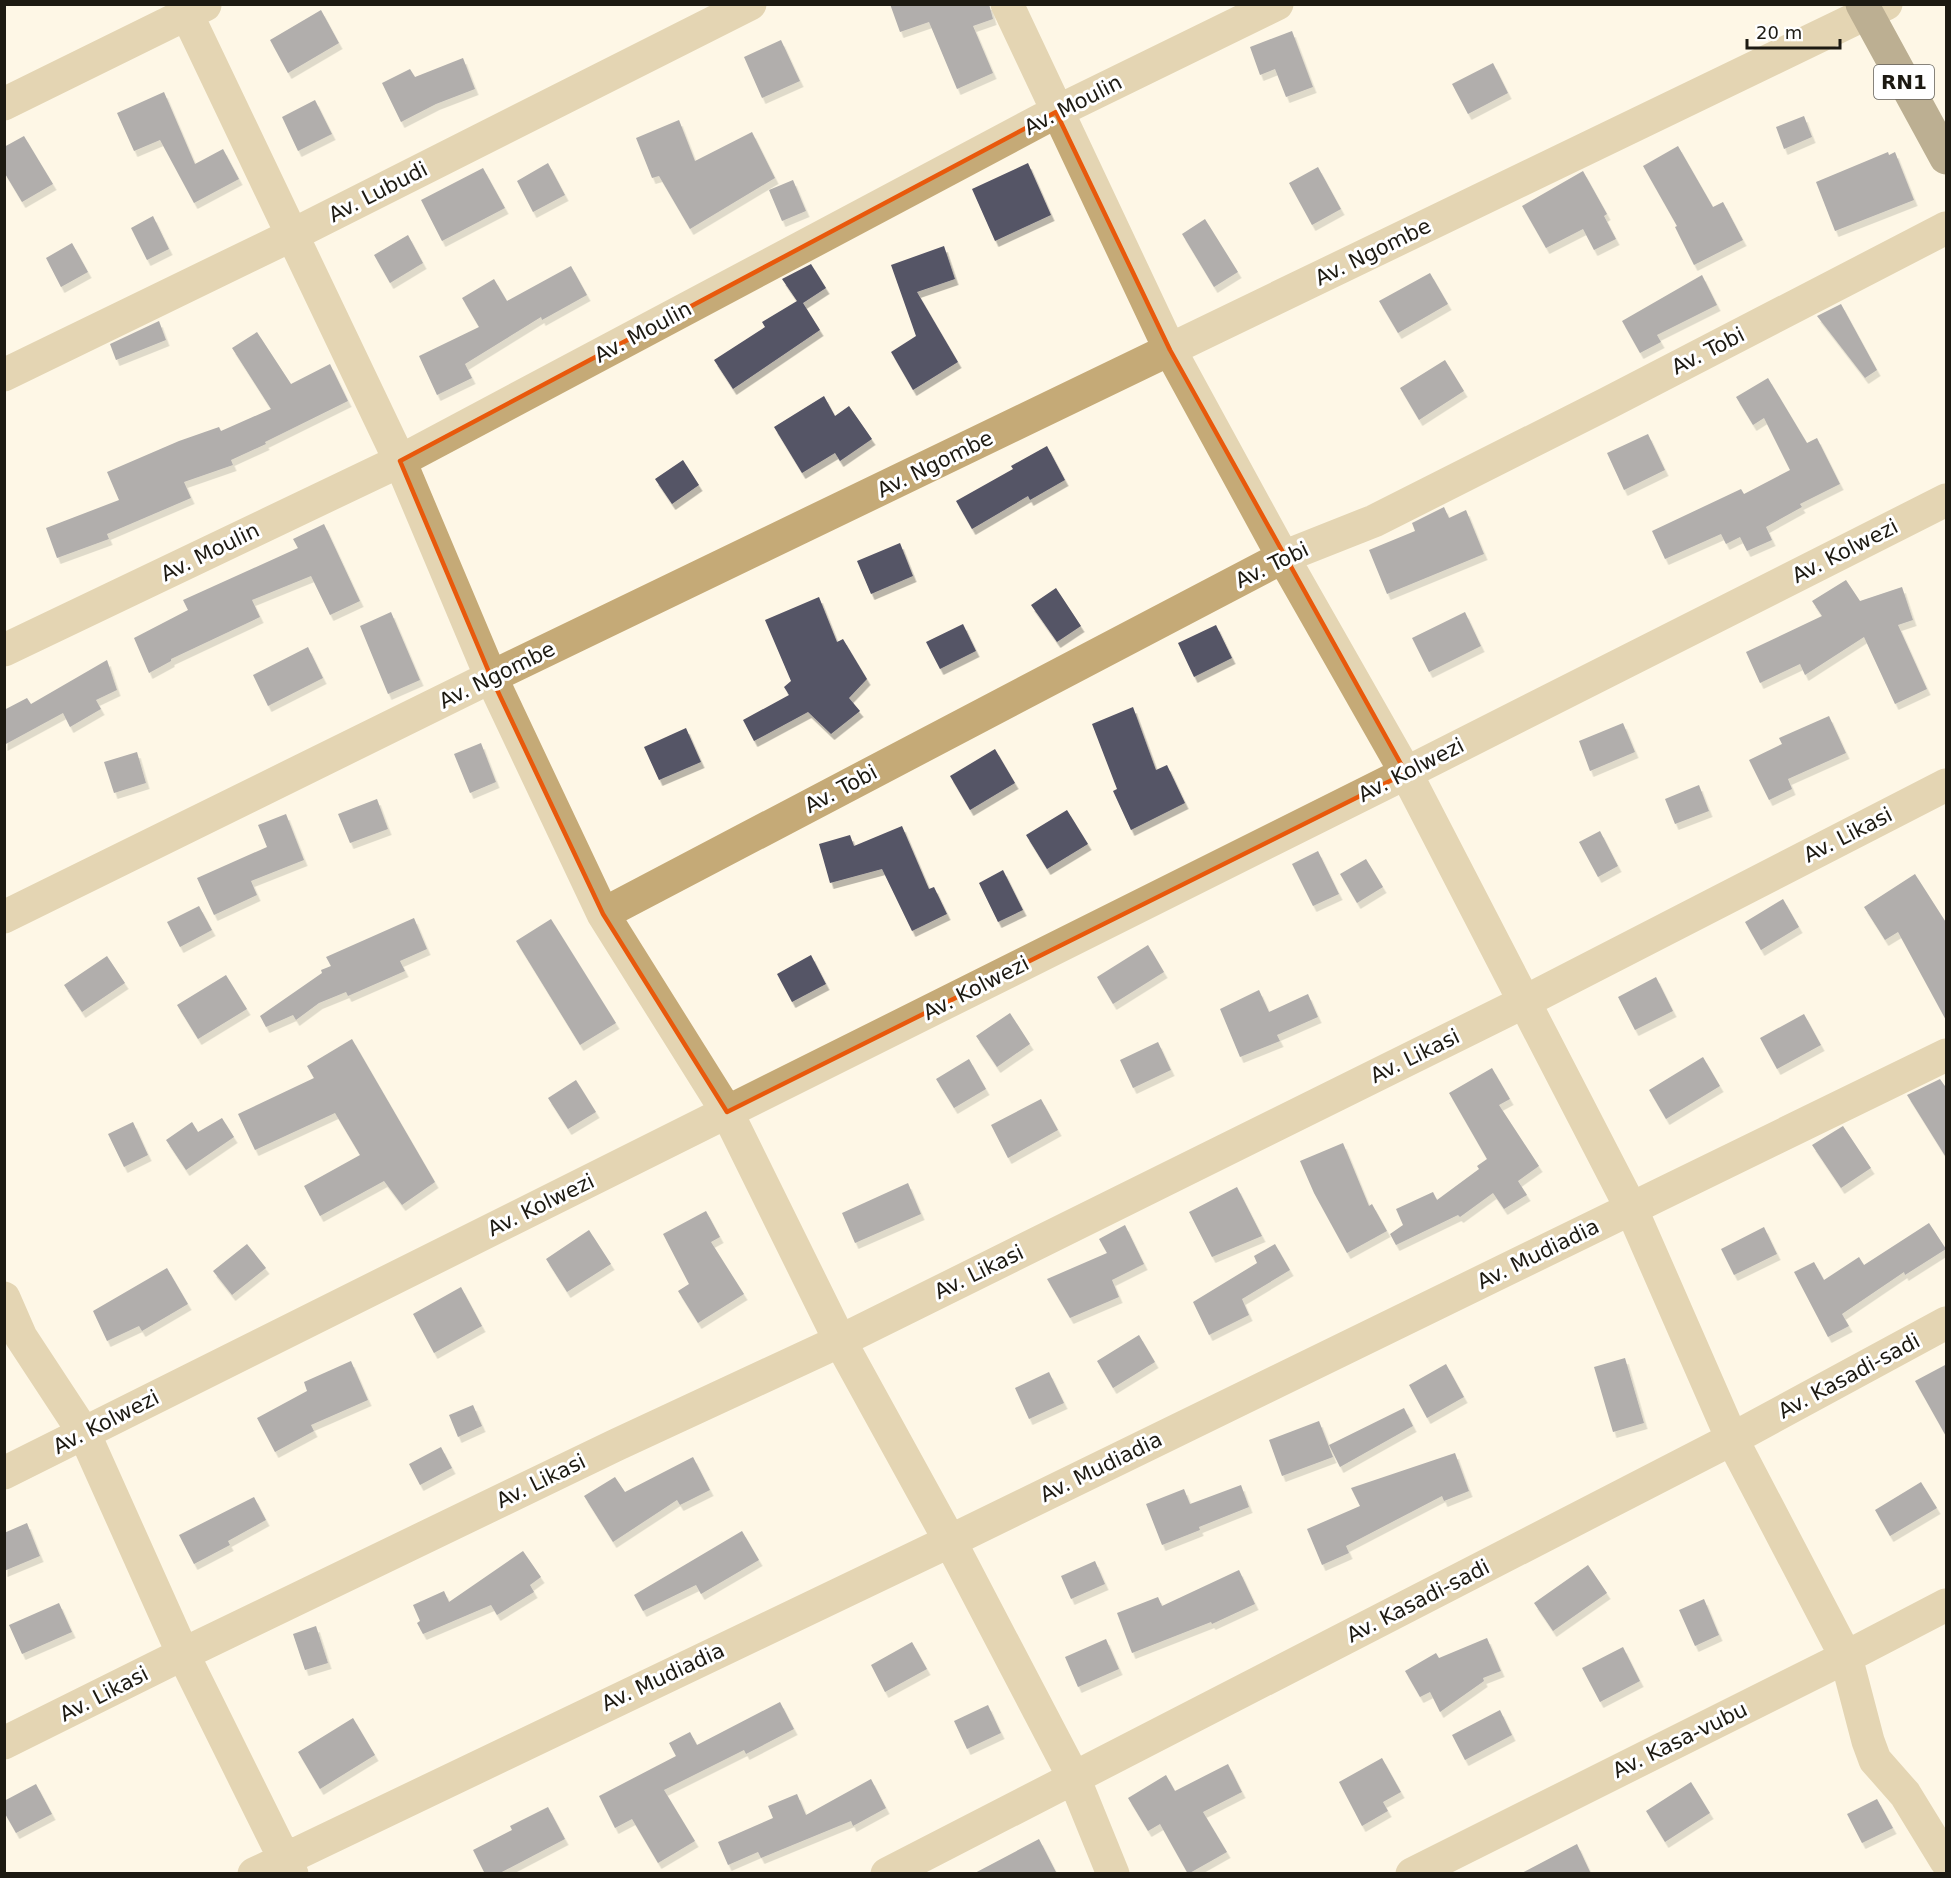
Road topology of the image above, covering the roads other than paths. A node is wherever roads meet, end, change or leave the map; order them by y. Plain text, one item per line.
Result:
1 (750, 4) edge
2 (1007, 4) edge
3 (1277, 4) edge
4 (191, 8) edge
5 (1872, 8) edge
6 (4, 104) edge
7 (1056, 112) junction
8 (1947, 158) edge
9 (1947, 228) edge
10 (292, 235) junction
11 (1170, 350) junction
12 (4, 375) edge
13 (400, 461) junction
14 (1947, 500) edge
15 (1283, 557) junction
16 (4, 650) edge
17 (491, 677) junction
18 (1406, 773) junction
19 (1947, 785) edge
20 (603, 914) junction
21 (4, 917) edge
22 (1524, 1002) junction
23 (1947, 1055) edge
24 (727, 1112) junction
25 (1631, 1208) junction
26 (4, 1298) edge
27 (1947, 1323) edge
28 (840, 1341) junction
29 (84, 1433) junction
30 (1732, 1439) junction
31 (4, 1473) edge
32 (950, 1541) junction
33 (1947, 1605) edge
34 (183, 1654) junction
35 (1846, 1657) junction
36 (4, 1743) edge
37 (1074, 1778) junction
38 (1947, 1861) edge
39 (288, 1866) edge
40 (254, 1874) edge
41 (887, 1874) edge
42 (1113, 1874) edge
43 (1412, 1874) edge

1 - 10 street, Av. Lubudi
2 - 7 street
3 - 7 street, Av. Moulin
4 - 6 street
4 - 10 street
5 - 8 highway, RN1
5 - 11 street, Av. Ngombe
7 - 11 street
7 - 13 street, Av. Moulin
9 - 15 street, Av. Tobi
10 - 12 street, Av. Lubudi
10 - 13 street
11 - 15 street
11 - 17 street, Av. Ngombe
13 - 16 street, Av. Moulin
13 - 17 street
14 - 18 street, Av. Kolwezi
15 - 18 street
15 - 20 street, Av. Tobi
17 - 20 street
17 - 21 street, Av. Ngombe
18 - 22 street
18 - 24 street, Av. Kolwezi
19 - 22 street, Av. Likasi
20 - 24 street
22 - 25 street
22 - 28 street, Av. Likasi
23 - 25 street, Av. Mudiadia
24 - 28 street
24 - 29 street, Av. Kolwezi
25 - 30 street
25 - 32 street, Av. Mudiadia
26 - 29 street
27 - 30 street, Av. Kasadi-sadi
28 - 32 street
28 - 34 street, Av. Likasi
29 - 31 street, Av. Kolwezi
29 - 34 street
30 - 35 street
30 - 37 street, Av. Kasadi-sadi
32 - 37 street
32 - 39 street, Av. Mudiadia
33 - 35 street, Av. Kasa-vubu
34 - 36 street, Av. Likasi
34 - 39 street
35 - 38 street
35 - 43 street, Av. Kasa-vubu
37 - 41 street, Av. Kasadi-sadi
37 - 42 street
39 - 40 street, Av. Mudiadia

